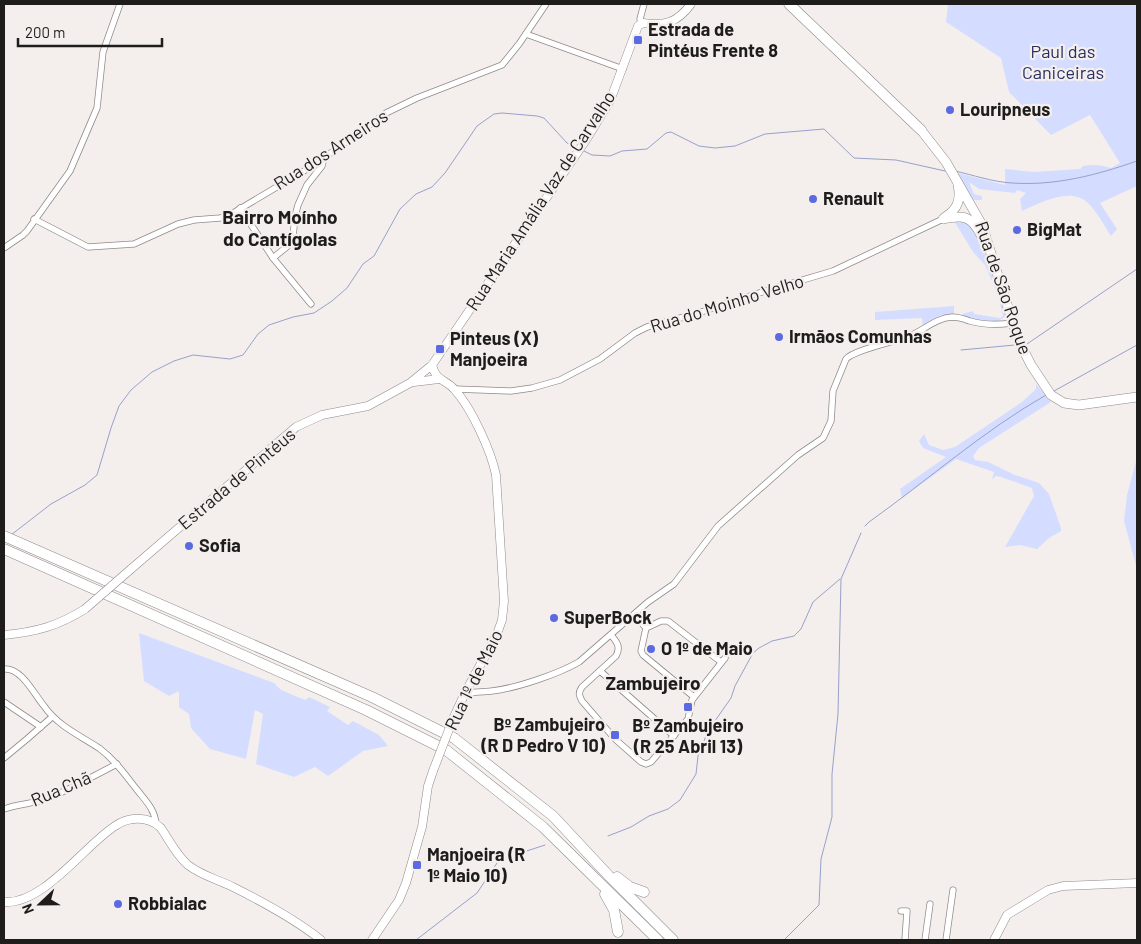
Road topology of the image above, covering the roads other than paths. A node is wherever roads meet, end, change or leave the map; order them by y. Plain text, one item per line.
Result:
1 (120, 4) edge
2 (546, 4) edge
3 (644, 4) edge
4 (691, 4) edge
5 (789, 4) edge
6 (797, 4) edge
7 (641, 24) junction
8 (526, 34) junction
9 (623, 69) junction
10 (921, 130) junction
11 (324, 158) junction
12 (957, 181) junction
13 (970, 202) junction
14 (240, 208) junction
15 (958, 216) junction
16 (34, 219) junction
17 (943, 219) junction
18 (5, 247) edge
19 (989, 247) junction
20 (273, 258) junction
21 (311, 304) dead end
22 (1012, 323) junction
23 (432, 365) junction
24 (439, 379) junction
25 (410, 383) junction
26 (455, 389) junction
27 (1137, 397) edge
28 (4, 536) edge
29 (4, 549) edge
30 (634, 615) junction
31 (646, 628) junction
32 (4, 634) edge
33 (611, 635) junction
34 (4, 669) edge
35 (600, 671) junction
36 (465, 693) junction
37 (694, 697) junction
38 (4, 702) edge
39 (52, 717) junction
40 (42, 727) junction
41 (674, 736) junction
42 (4, 756) edge
43 (117, 764) junction
44 (4, 809) edge
45 (156, 824) junction
46 (588, 854) junction
47 (576, 858) junction
48 (1137, 883) edge
49 (953, 890) dead end
50 (644, 892) dead end
51 (4, 902) edge
52 (930, 904) dead end
53 (901, 911) dead end
54 (618, 932) dead end
55 (321, 940) edge
56 (372, 940) edge
57 (658, 940) edge
58 (673, 940) edge
59 (905, 940) edge
60 (925, 940) edge
61 (946, 940) edge
62 (994, 940) edge

1 - 16 street
2 - 8 street, Rua dos Arneiros
3 - 7 street, Rua Maria Amália Vaz de Carvalho
4 - 7 street
5 - 10 highway, Rua de São Roque
6 - 10 highway, Rua de São Roque
7 - 9 street, Rua Maria Amália Vaz de Carvalho
8 - 9 street
8 - 11 street, Rua dos Arneiros
9 - 23 street, Rua Maria Amália Vaz de Carvalho
10 - 12 main road, Rua de São Roque
11 - 14 street, Rua dos Arneiros
11 - 20 street
12 - 13 main road, Rua de São Roque
12 - 17 main road
13 - 15 main road
13 - 19 main road, Rua de São Roque
14 - 16 street, Rua dos Arneiros
14 - 20 street
15 - 17 main road
15 - 19 main road
16 - 18 street
17 - 26 street, Rua do Moinho Velho
19 - 22 main road, Rua de São Roque
20 - 21 street
22 - 27 main road, Rua de São Roque
22 - 30 street
23 - 24 street
23 - 25 street, Estrada de Pintéus
24 - 25 street
24 - 26 street, Rua 1º de Maio
25 - 32 street, Estrada de Pintéus, bridge
26 - 36 street, Rua 1º de Maio
28 - 46 highway
29 - 47 highway
30 - 31 street
30 - 33 street
31 - 37 street
31 - 37 street
33 - 35 street
33 - 36 street
34 - 39 street
35 - 41 street
35 - 41 street
36 - 56 street, Rua 1º de Maio, bridge
37 - 41 street
38 - 40 street
39 - 40 street
39 - 43 street
40 - 42 street
43 - 44 street, Rua Chã
43 - 45 street
45 - 51 street
45 - 55 street
46 - 50 highway
46 - 58 highway
47 - 54 highway
47 - 57 highway
48 - 62 street
49 - 61 street
52 - 60 street
53 - 59 street

